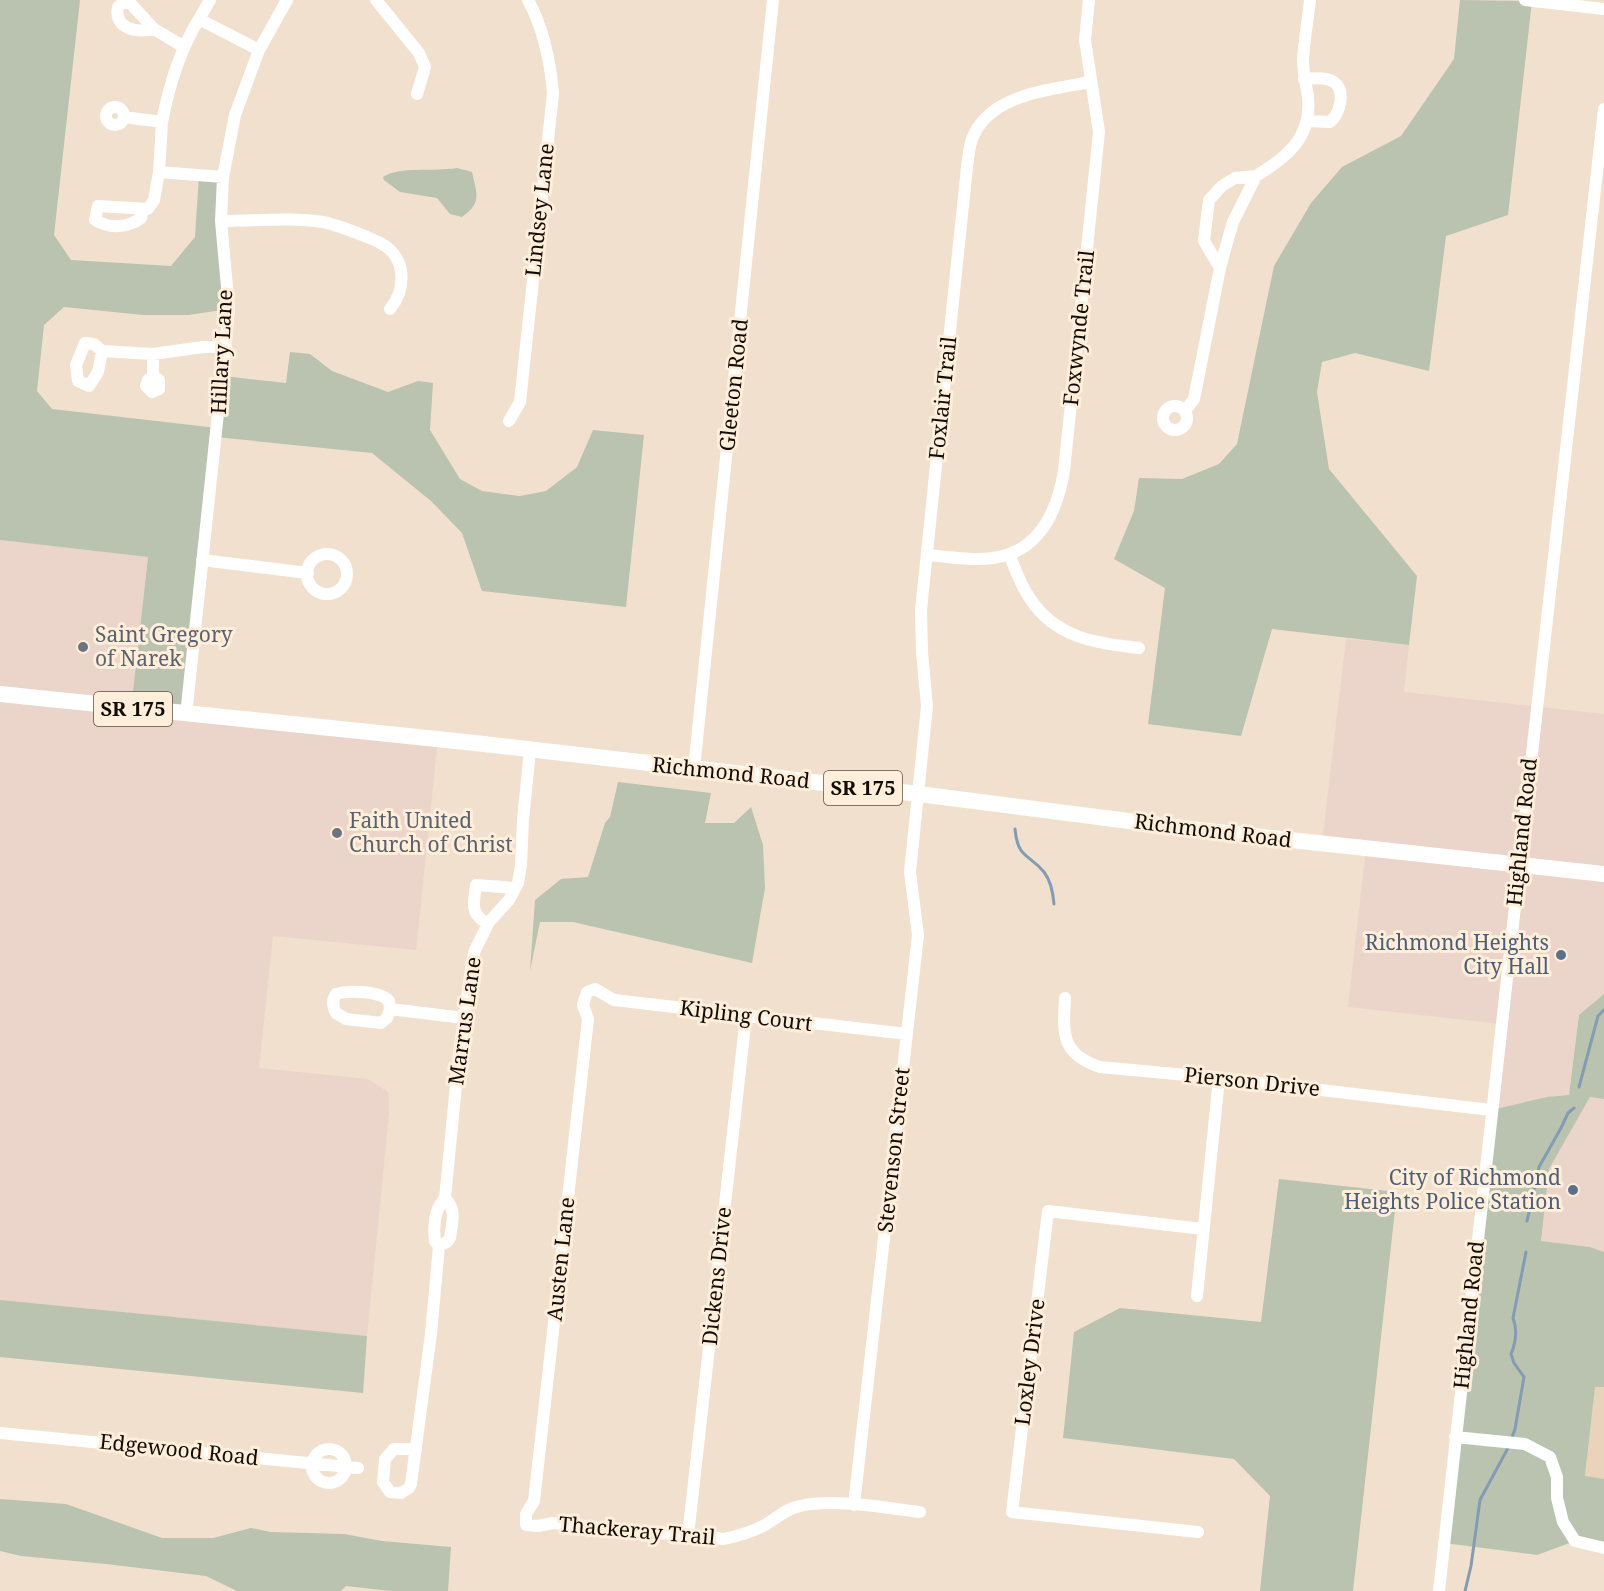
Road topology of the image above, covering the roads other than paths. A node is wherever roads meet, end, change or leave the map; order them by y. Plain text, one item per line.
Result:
1 (210, 0) edge
2 (287, 0) edge
3 (376, 0) edge
4 (528, 0) edge
5 (773, 0) edge
6 (1089, 0) edge
7 (1310, 0) edge
8 (1525, 0) edge
9 (1604, 9) edge
10 (199, 19) junction
11 (154, 29) dead end
12 (184, 46) junction
13 (259, 50) junction
14 (1304, 79) junction
15 (1090, 82) junction
16 (417, 94) dead end
17 (1604, 109) edge
18 (124, 117) dead end
19 (1307, 121) junction
20 (162, 122) junction
21 (1601, 159) edge
22 (159, 172) junction
23 (1256, 176) junction
24 (223, 177) junction
25 (143, 208) dead end
26 (221, 221) junction
27 (1220, 268) junction
28 (390, 309) dead end
29 (226, 347) junction
30 (102, 351) dead end
31 (153, 354) junction
32 (153, 376) dead end
33 (1185, 411) dead end
34 (509, 421) dead end
35 (1009, 554) junction
36 (927, 555) junction
37 (202, 560) junction
38 (308, 573) dead end
39 (1139, 648) dead end
40 (0, 694) edge
41 (186, 715) junction
42 (530, 750) junction
43 (694, 769) junction
44 (919, 794) junction
45 (1518, 864) junction
46 (1604, 874) edge
47 (515, 888) junction
48 (488, 924) junction
49 (587, 992) joint
50 (1065, 998) dead end
51 (390, 1010) dead end
52 (746, 1016) junction
53 (464, 1018) junction
54 (908, 1034) junction
55 (1219, 1078) junction
56 (1491, 1110) junction
57 (1203, 1229) junction
58 (1197, 1296) dead end
59 (0, 1433) edge
60 (1455, 1437) junction
61 (416, 1449) dead end
62 (312, 1463) junction
63 (854, 1505) junction
64 (920, 1512) dead end
65 (526, 1525) joint
66 (1198, 1532) dead end
67 (688, 1536) junction
68 (1604, 1548) edge
69 (1439, 1591) edge

1 - 10 street
2 - 13 street, Hillary Lane
3 - 16 street
4 - 34 street, Lindsey Lane
5 - 43 street, Gleeton Road
6 - 15 street, Foxwynde Trail
7 - 14 street
8 - 9 street
10 - 12 street
10 - 13 street
11 - 12 street
12 - 20 street
13 - 24 street, Hillary Lane
14 - 19 street
14 - 19 street
15 - 35 street, Foxwynde Trail
15 - 36 street, Foxlair Trail
17 - 21 street, Highland Road
18 - 20 street
19 - 23 street
20 - 22 street
21 - 45 street, Highland Road
22 - 24 street
22 - 25 street
23 - 27 street
23 - 27 street
24 - 26 street, Hillary Lane
26 - 28 street
26 - 29 street, Hillary Lane
27 - 33 street
29 - 31 street
29 - 37 street, Hillary Lane
30 - 31 street
31 - 32 street
35 - 36 street, Foxwynde Trail
35 - 39 street
36 - 44 street, Foxlair Trail
37 - 38 street
37 - 41 street, Hillary Lane
40 - 41 main road, Richmond Road / SR 175
41 - 42 main road, Richmond Road / SR 175
42 - 43 main road, Richmond Road / SR 175
42 - 47 street, Marrus Lane
43 - 44 main road, Richmond Road / SR 175
44 - 45 main road, Richmond Road / SR 175
44 - 54 street, Stevenson Street
45 - 46 main road, Richmond Road / SR 175
45 - 56 street, Highland Road
47 - 48 street, Marrus Lane
47 - 48 street
48 - 53 street, Marrus Lane
49 - 52 street, Kipling Court
49 - 65 street, Austen Lane
50 - 55 street, Pierson Drive
51 - 53 street
52 - 54 street, Kipling Court
52 - 67 street, Dickens Drive
53 - 61 street, Marrus Lane
54 - 63 street, Stevenson Street
55 - 56 street, Pierson Drive
55 - 57 street
56 - 60 street, Highland Road
57 - 58 street
57 - 66 street, Loxley Drive
59 - 62 street, Edgewood Road
60 - 68 street
60 - 69 street, Highland Road
62 - 62 street, Edgewood Road
63 - 64 street, Thackeray Trail
63 - 67 street, Thackeray Trail
65 - 67 street, Thackeray Trail

